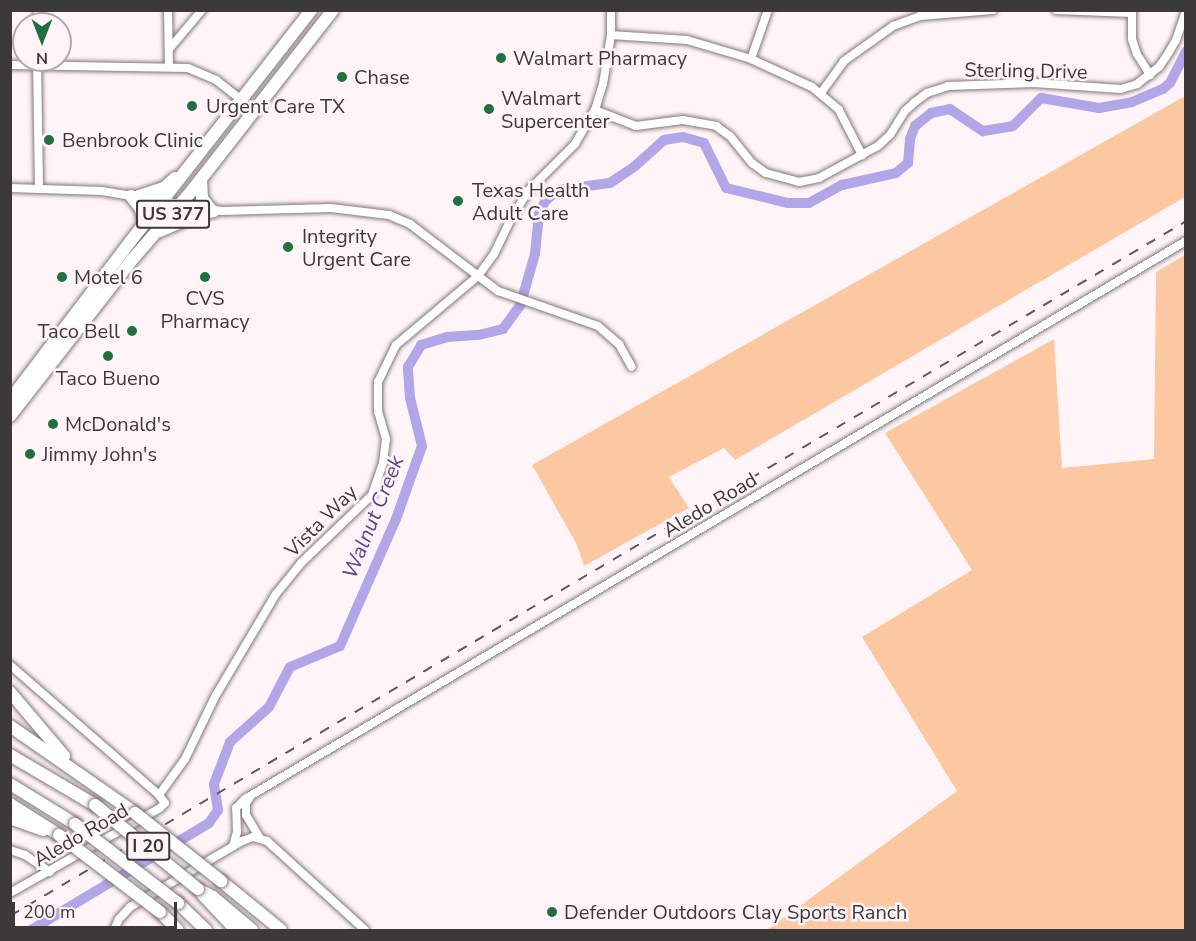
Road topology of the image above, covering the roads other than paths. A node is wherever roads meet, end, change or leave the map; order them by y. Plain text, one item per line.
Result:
1 (168, 10) edge
2 (202, 10) edge
3 (311, 10) edge
4 (333, 10) edge
5 (611, 10) edge
6 (768, 10) edge
7 (993, 10) edge
8 (1056, 10) edge
9 (1185, 10) edge
10 (1132, 12) edge
11 (611, 35) junction
12 (170, 48) junction
13 (751, 59) junction
14 (72, 63) edge
15 (169, 65) junction
16 (37, 72) edge
17 (1150, 75) junction
18 (820, 93) junction
19 (242, 100) junction
20 (595, 110) junction
21 (862, 155) junction
22 (189, 169) junction
23 (201, 179) junction
24 (10, 188) edge
25 (39, 188) junction
26 (134, 196) junction
27 (163, 202) junction
28 (179, 206) junction
29 (212, 211) junction
30 (144, 224) junction
31 (156, 233) junction
32 (1185, 242) edge
33 (478, 276) junction
34 (632, 367) dead end
35 (32, 381) junction
36 (10, 400) edge
37 (10, 416) edge
38 (10, 664) edge
39 (10, 692) edge
40 (10, 726) edge
41 (10, 755) edge
42 (94, 783) junction
43 (10, 784) edge
44 (251, 796) junction
45 (162, 799) junction
46 (10, 804) edge
47 (10, 819) edge
48 (59, 835) junction
49 (260, 838) junction
50 (233, 846) junction
51 (10, 850) edge
52 (50, 872) junction
53 (198, 889) junction
54 (10, 893) edge
55 (114, 930) edge
56 (178, 930) edge
57 (206, 930) edge
58 (236, 930) edge
59 (252, 930) edge
60 (283, 930) edge
61 (365, 930) edge

1 - 12 street
2 - 12 street
3 - 19 highway, US 377
4 - 23 highway, US 377
5 - 11 street, Vista Way
6 - 13 street
7 - 18 street
8 - 10 street
9 - 17 street, Sterling Drive
10 - 17 street
11 - 13 street
11 - 20 street, Vista Way
12 - 15 street
13 - 18 street
14 - 15 street
15 - 19 street
16 - 25 street
17 - 21 street, Sterling Drive
18 - 21 street
19 - 22 highway, US 377
20 - 21 street, Sterling Drive
20 - 33 street, Vista Way
22 - 26 highway
22 - 27 highway, US 377
23 - 28 highway, US 377
23 - 29 highway
24 - 25 street
25 - 26 street
26 - 27 street
26 - 30 highway
27 - 28 street
27 - 30 highway, US 377
28 - 29 street
28 - 31 highway, US 377
29 - 31 highway
29 - 33 street
30 - 35 highway, US 377
31 - 35 highway, US 377
32 - 44 street, Aledo Road
33 - 34 street
33 - 45 street, Vista Way
35 - 36 highway, US 377
35 - 37 highway, US 377
38 - 45 street
39 - 42 highway
40 - 42 highway
41 - 53 highway, I 20, bridge
42 - 60 highway, bridge
43 - 57 highway, I 20, bridge
44 - 49 street
44 - 50 street
45 - 52 street, Aledo Road
46 - 48 highway
47 - 48 highway
48 - 56 highway, bridge
49 - 50 street
49 - 61 street
50 - 55 street
51 - 52 street
52 - 54 street, Aledo Road
53 - 58 highway, I 20
53 - 59 highway

